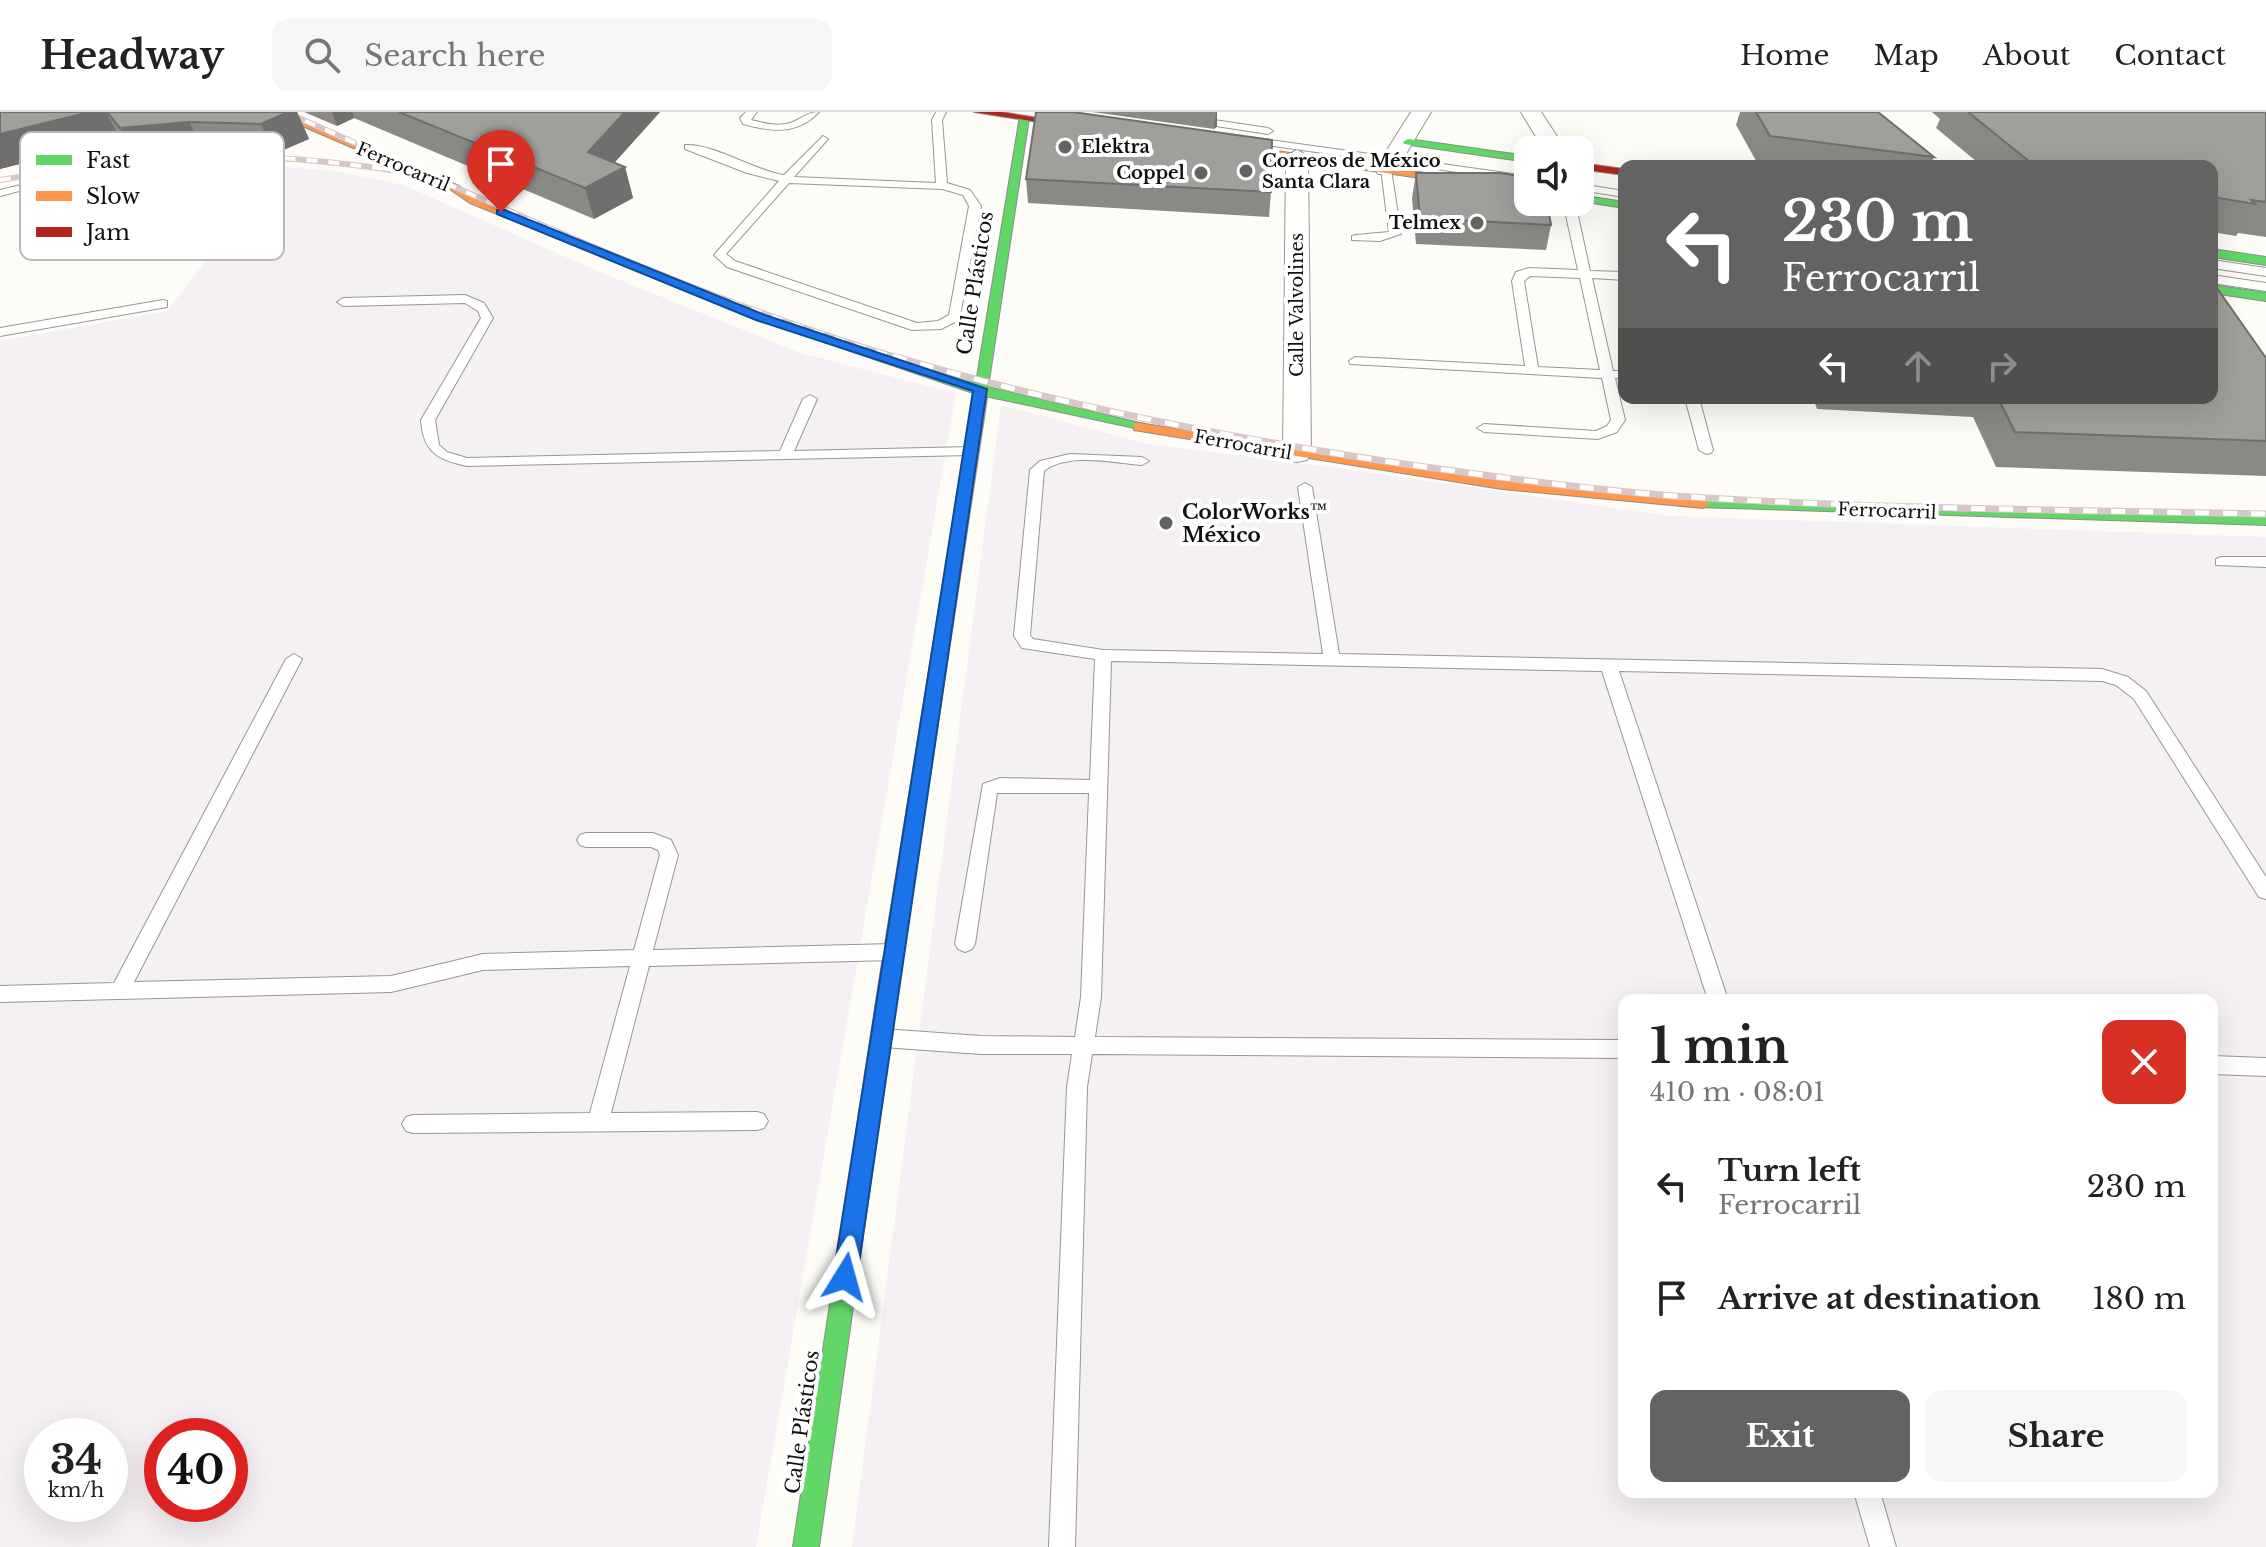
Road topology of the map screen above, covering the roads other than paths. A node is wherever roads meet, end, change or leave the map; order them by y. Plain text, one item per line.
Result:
1 (275, 112) edge
2 (752, 112) edge
3 (814, 112) edge
4 (941, 112) edge
5 (979, 112) edge
6 (1048, 112) edge
7 (1421, 112) edge
8 (1531, 112) edge
9 (1189, 115) edge
10 (1024, 118) junction
11 (1285, 124) dead end
12 (1112, 126) joint
13 (1189, 136) joint
14 (1546, 136) edge
15 (823, 139) dead end
16 (689, 147) dead end
17 (1393, 152) junction
18 (1297, 156) junction
19 (1514, 158) edge
20 (1514, 166) edge
21 (1594, 168) edge
22 (1618, 171) edge
23 (1514, 176) edge
24 (1594, 177) edge
25 (785, 178) junction
26 (1618, 180) edge
27 (942, 186) junction
28 (1514, 187) edge
29 (20, 189) edge
30 (1594, 189) edge
31 (0, 193) edge
32 (1618, 193) edge
33 (1594, 200) edge
34 (1618, 204) edge
35 (1572, 216) edge
36 (1356, 238) dead end
37 (2218, 254) edge
38 (2266, 261) edge
39 (2218, 265) edge
40 (2266, 272) edge
41 (1587, 274) junction
42 (1618, 276) edge
43 (2218, 280) edge
44 (2266, 287) edge
45 (2218, 290) edge
46 (2266, 297) edge
47 (343, 302) dead end
48 (163, 304) dead end
49 (2218, 305) edge
50 (2230, 322) edge
51 (0, 332) edge
52 (1355, 361) dead end
53 (1532, 370) junction
54 (1609, 374) junction
55 (1618, 375) edge
56 (980, 389) junction
57 (810, 399) dead end
58 (1694, 404) edge
59 (1484, 428) dead end
60 (1706, 450) dead end
61 (971, 451) junction
62 (786, 453) junction
63 (1297, 454) junction
64 (1142, 461) dead end
65 (1305, 487) dead end
66 (2266, 521) edge
67 (2221, 562) dead end
68 (2266, 562) edge
69 (1103, 655) junction
70 (294, 659) dead end
71 (1332, 659) junction
72 (1609, 666) junction
73 (1097, 787) junction
74 (586, 840) dead end
75 (2266, 892) edge
76 (965, 944) dead end
77 (894, 952) junction
78 (641, 958) junction
79 (119, 992) junction
80 (0, 994) edge
81 (1716, 994) edge
82 (880, 1037) junction
83 (1083, 1046) junction
84 (1618, 1049) edge
85 (2218, 1065) edge
86 (2266, 1067) edge
87 (598, 1121) junction
88 (757, 1121) dead end
89 (413, 1124) dead end
90 (1869, 1498) edge
91 (806, 1547) edge
92 (1062, 1547) edge
93 (1883, 1547) edge

1 - 56 street, Ferrocarril
2 - 3 lane
4 - 27 lane
5 - 10 street
6 - 12 lane
7 - 17 street
8 - 14 street
9 - 11 street
9 - 17 lane
10 - 12 street
10 - 56 street, Calle Plásticos
13 - 17 lane
13 - 18 street
15 - 25 lane
16 - 25 lane
17 - 18 street
17 - 19 street
17 - 20 lane
17 - 23 lane
17 - 28 street
17 - 36 lane
18 - 63 street, Calle Valvolines
21 - 22 street
24 - 26 lane
25 - 27 lane
25 - 27 lane
29 - 31 lane
30 - 32 lane
33 - 34 street
35 - 41 lane
37 - 38 street
39 - 40 lane
41 - 42 lane
41 - 53 lane
41 - 54 lane
43 - 44 lane
45 - 46 street
47 - 62 lane
48 - 51 lane
49 - 50 street
52 - 53 lane
53 - 54 lane
54 - 55 lane
54 - 59 lane
56 - 61 street, Calle Plásticos
56 - 63 street, Ferrocarril
57 - 62 lane
58 - 60 lane
61 - 62 lane
61 - 77 street, Calle Plásticos
63 - 66 street, Ferrocarril
64 - 69 lane
65 - 71 lane
67 - 68 lane
69 - 71 lane
69 - 73 lane
70 - 79 lane
71 - 72 lane
72 - 75 lane
72 - 81 lane
73 - 76 lane
73 - 83 lane
74 - 78 lane
77 - 78 lane
77 - 82 street, Calle Plásticos
78 - 79 lane
78 - 87 lane
79 - 80 lane
82 - 83 lane
82 - 91 street, Calle Plásticos
83 - 84 lane
83 - 92 lane
85 - 86 lane
87 - 88 lane
87 - 89 lane
90 - 93 lane

